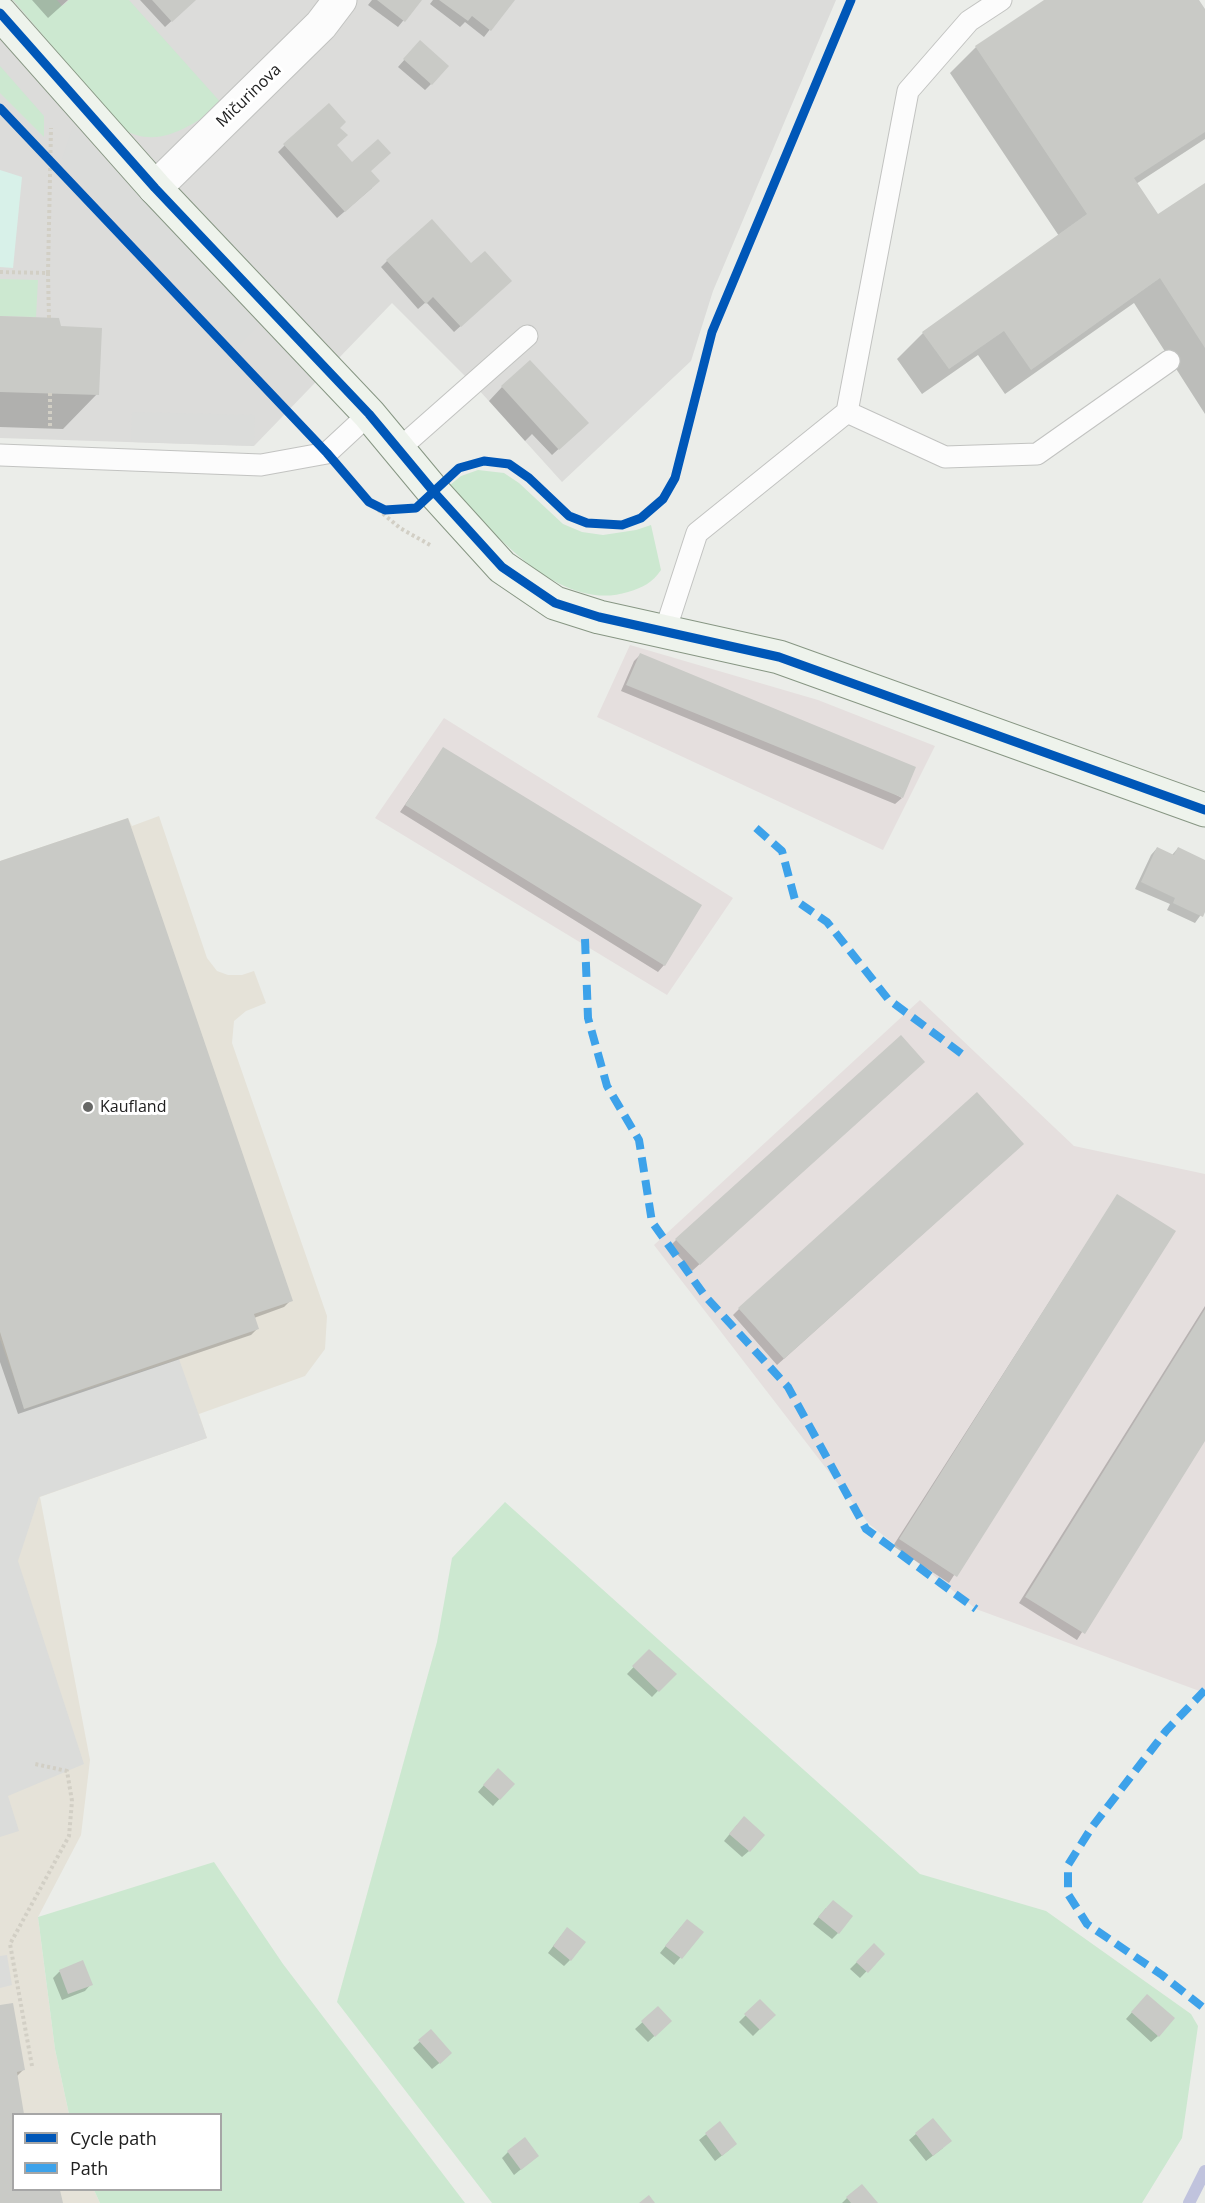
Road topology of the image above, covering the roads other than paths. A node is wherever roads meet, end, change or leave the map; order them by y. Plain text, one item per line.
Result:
1 (340, 0) edge
2 (1001, 0) edge
3 (0, 13) edge
4 (155, 188) junction
5 (527, 336) dead end
6 (1169, 361) dead end
7 (847, 412) junction
8 (369, 414) junction
9 (399, 449) junction
10 (0, 455) edge
11 (665, 632) junction
12 (1205, 810) edge

1 - 4 street, Mičurinova
2 - 7 lane
3 - 4 street
4 - 8 street
5 - 9 lane
6 - 7 lane
7 - 11 lane
8 - 9 street
8 - 10 lane
9 - 11 street
11 - 12 street

